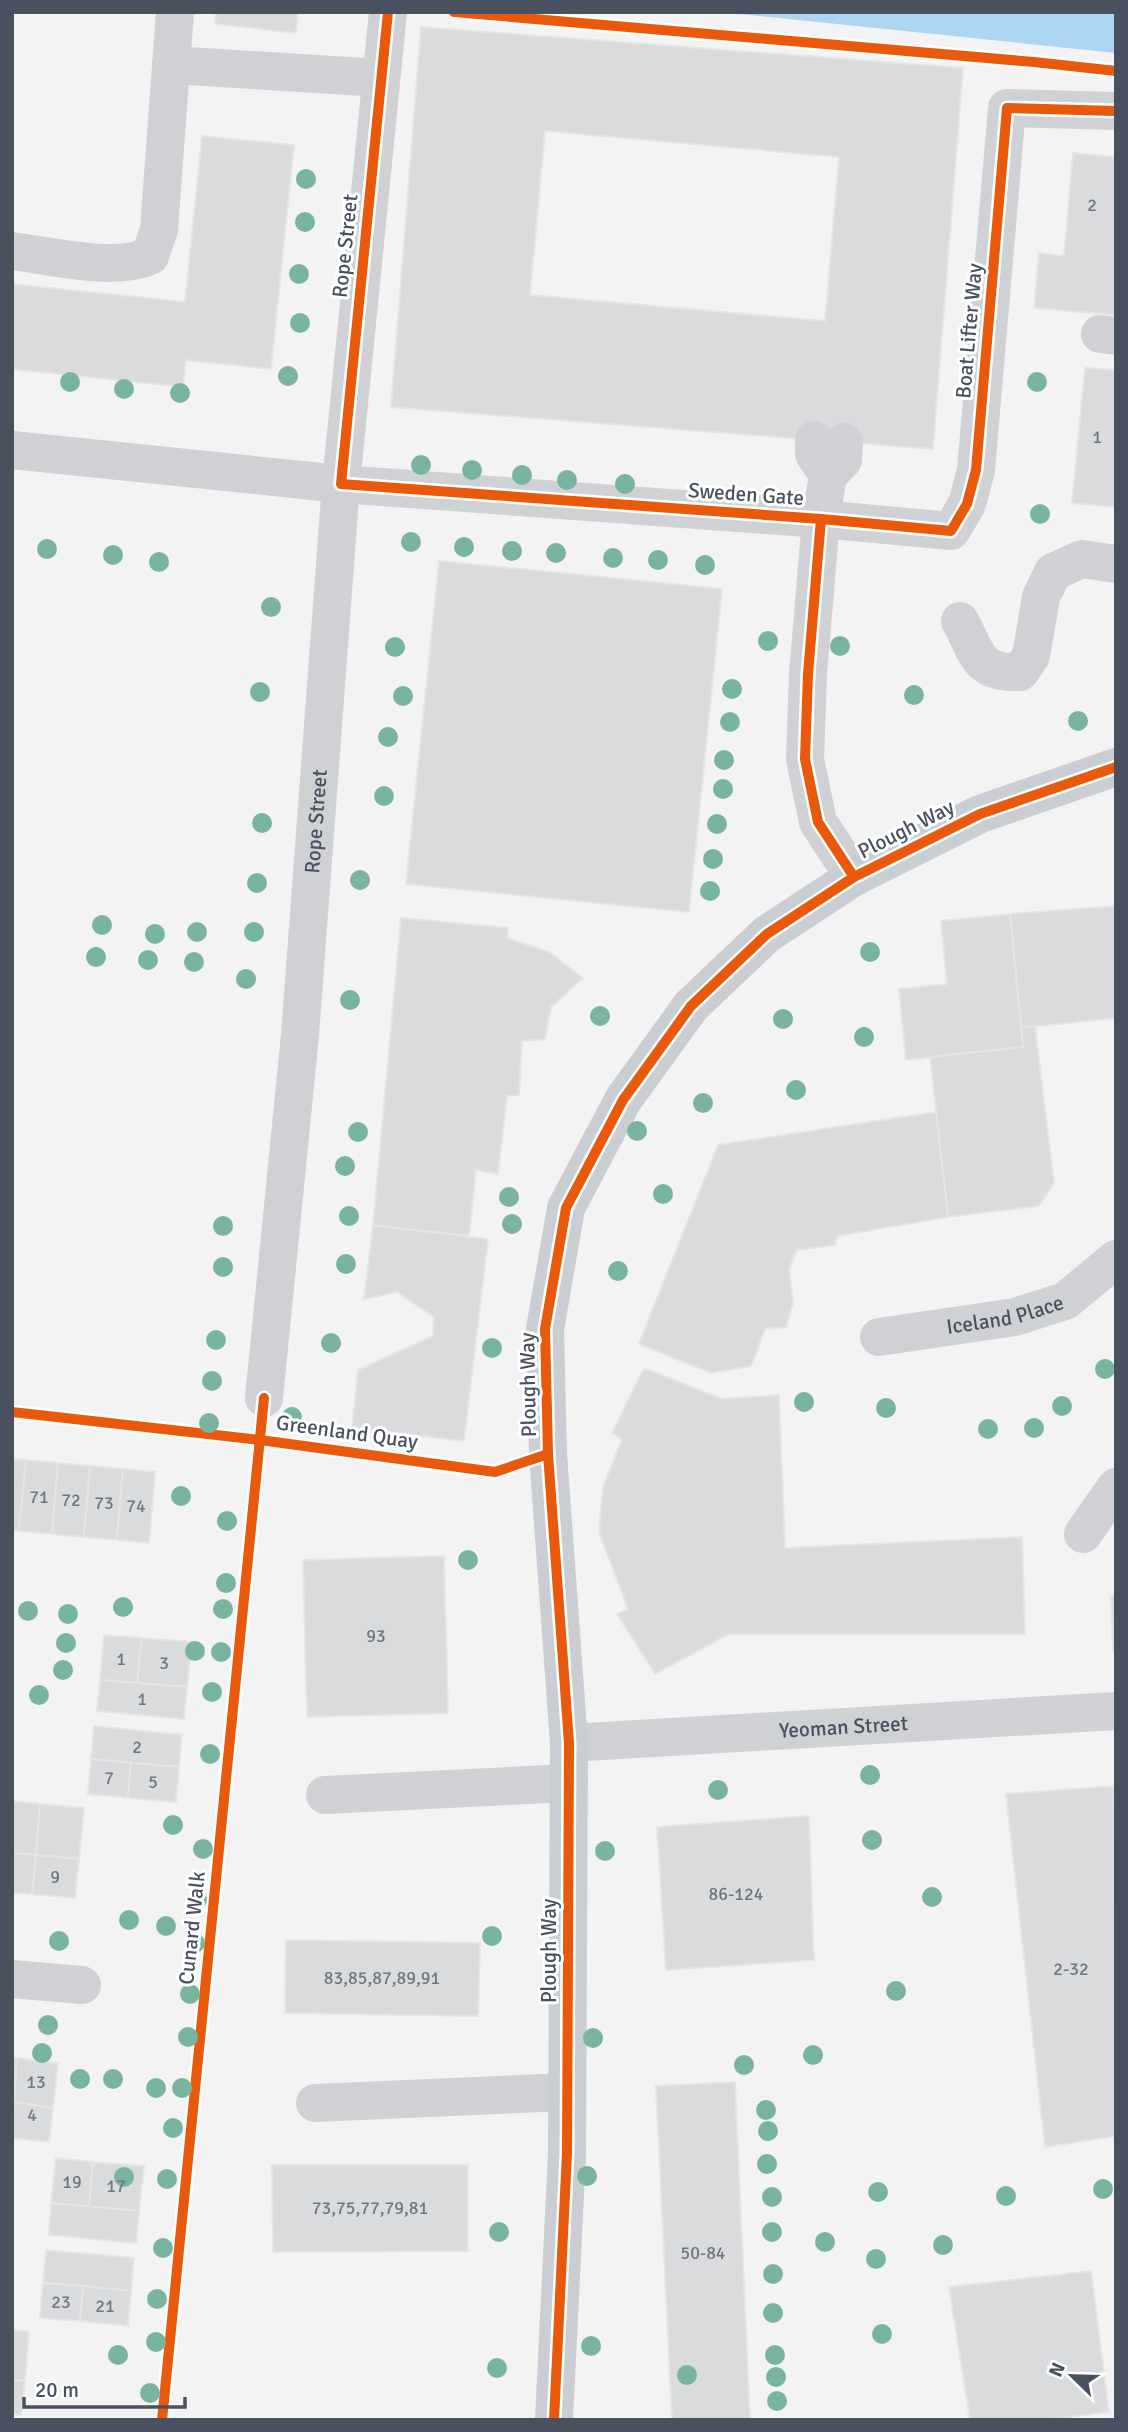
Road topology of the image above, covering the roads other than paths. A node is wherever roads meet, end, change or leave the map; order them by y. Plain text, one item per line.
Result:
1 (175, 12) edge
2 (388, 12) edge
3 (171, 65) junction
4 (381, 78) junction
5 (1116, 111) edge
6 (12, 251) edge
7 (12, 450) edge
8 (829, 452) dead end
9 (341, 484) junction
10 (821, 519) junction
11 (1116, 564) edge
12 (960, 621) dead end
13 (1116, 767) edge
14 (854, 877) junction
15 (1116, 1259) edge
16 (879, 1337) dead end
17 (264, 1398) dead end
18 (1116, 1488) edge
19 (1083, 1534) dead end
20 (1116, 1711) edge
21 (569, 1743) junction
22 (569, 1783) junction
23 (324, 1795) dead end
24 (12, 1979) edge
25 (82, 1985) dead end
26 (567, 2092) junction
27 (315, 2103) dead end
28 (554, 2420) edge

1 - 3 street
2 - 4 street, Rope Street
3 - 4 street
3 - 6 street
4 - 9 street, Rope Street
5 - 10 street, Boat Lifter Way
7 - 9 street, Sweden Gate
8 - 10 street
9 - 10 street, Sweden Gate
9 - 17 street, Rope Street
10 - 14 street, Sweden Gate
11 - 12 street
13 - 14 main road, Plough Way
14 - 21 main road, Plough Way
15 - 16 street, Iceland Place
18 - 19 street
20 - 21 street, Yeoman Street
21 - 22 main road, Plough Way
22 - 23 street
22 - 26 main road, Plough Way
24 - 25 street
26 - 27 street
26 - 28 main road, Plough Way

